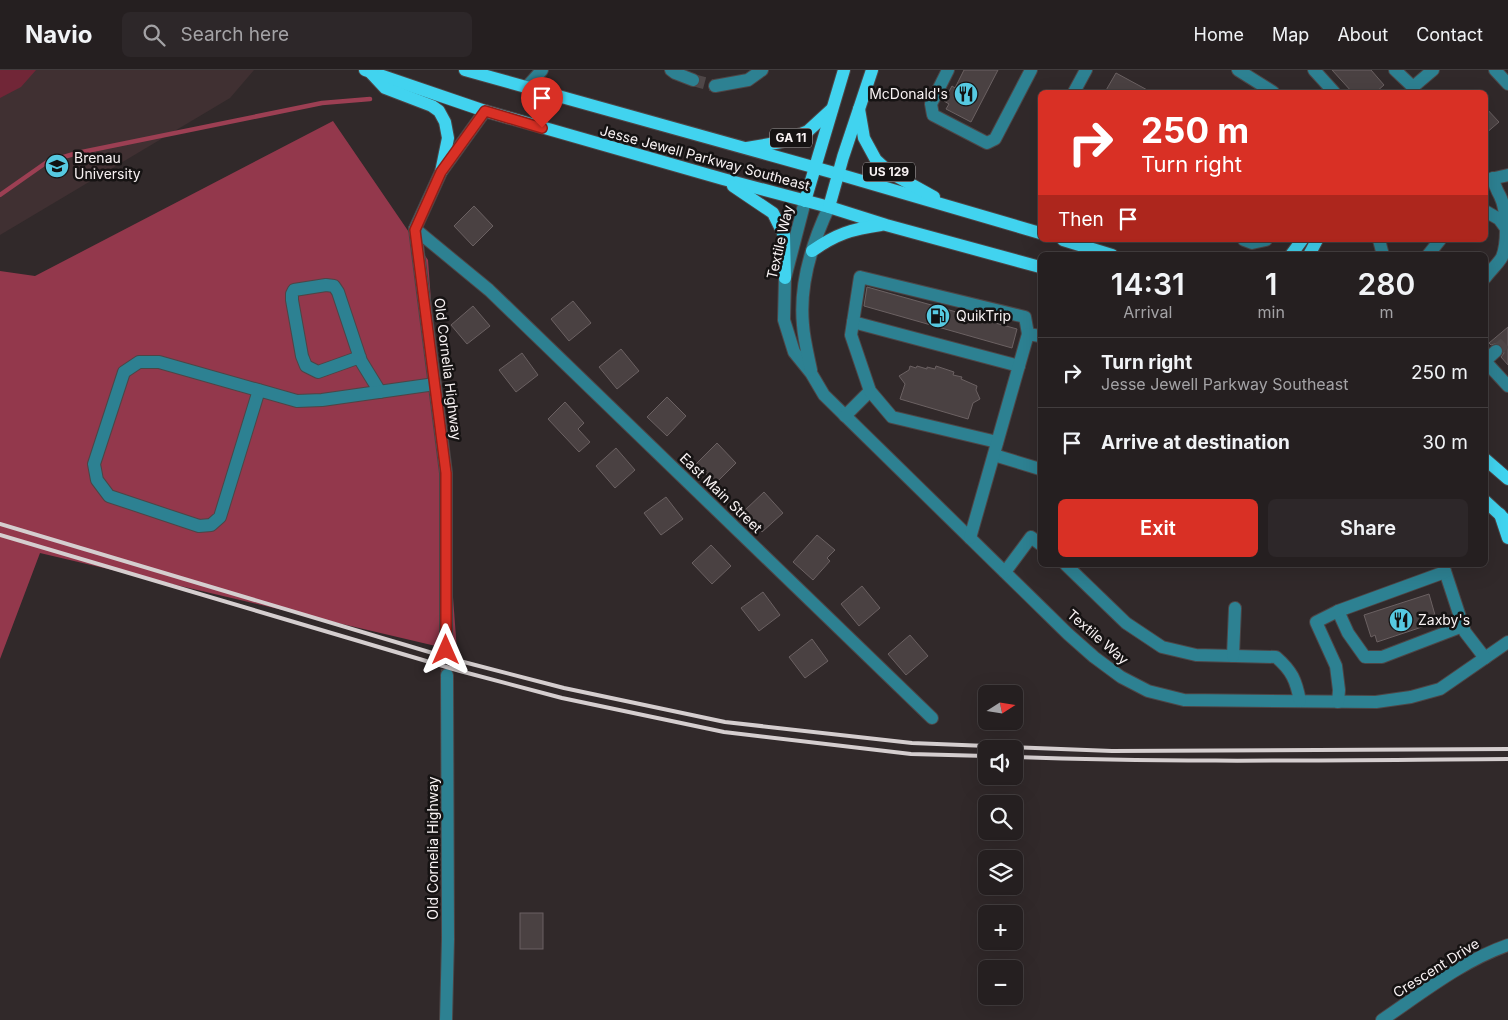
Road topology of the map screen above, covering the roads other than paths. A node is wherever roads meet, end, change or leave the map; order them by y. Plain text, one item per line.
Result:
1 (465, 70) edge
2 (542, 70) edge
3 (671, 70) edge
4 (762, 70) edge
5 (844, 70) edge
6 (872, 70) edge
7 (948, 70) edge
8 (1086, 70) edge
9 (1238, 70) edge
10 (1314, 70) edge
11 (1396, 70) edge
12 (1433, 70) edge
13 (1495, 70) edge
14 (367, 71) edge
15 (1031, 71) edge
16 (693, 80) tunnel mouth
17 (1508, 84) edge
18 (715, 86) tunnel mouth
19 (526, 88) junction
20 (1075, 90) edge
21 (1270, 90) edge
22 (1332, 90) edge
23 (1409, 90) edge
24 (832, 109) junction
25 (859, 109) junction
26 (485, 111) junction
27 (742, 148) junction
28 (815, 168) junction
29 (441, 172) junction
30 (838, 174) junction
31 (1508, 175) edge
32 (723, 179) junction
33 (1491, 183) edge
34 (805, 201) junction
35 (829, 207) junction
36 (952, 207) junction
37 (1488, 207) edge
38 (1488, 212) edge
39 (886, 225) junction
40 (415, 230) junction
41 (1507, 230) edge
42 (1038, 232) edge
43 (1070, 242) edge
44 (1438, 242) edge
45 (812, 251) junction
46 (1102, 252) edge
47 (1430, 252) edge
48 (1038, 266) edge
49 (1488, 274) edge
50 (784, 278) junction
51 (853, 322) junction
52 (1034, 335) edge
53 (1496, 351) tunnel mouth
54 (360, 357) junction
55 (1488, 358) edge
56 (1488, 364) edge
57 (1018, 366) junction
58 (811, 373) junction
59 (434, 384) junction
60 (1508, 386) edge
61 (259, 390) junction
62 (380, 392) junction
63 (870, 392) junction
64 (845, 416) junction
65 (997, 442) junction
66 (994, 455) junction
67 (1488, 461) edge
68 (1038, 468) edge
69 (1508, 478) edge
70 (1488, 504) edge
71 (1504, 518) edge
72 (970, 538) junction
73 (1508, 538) edge
74 (1038, 542) edge
75 (1068, 567) edge
76 (1444, 568) edge
77 (1005, 572) junction
78 (1235, 608) dead end
79 (1338, 611) junction
80 (1464, 626) junction
81 (1508, 642) edge
82 (446, 650) tunnel mouth
83 (1233, 656) junction
84 (1485, 658) junction
85 (447, 675) tunnel mouth
86 (1300, 701) junction
87 (1338, 702) junction
88 (932, 718) dead end
89 (1508, 945) edge
90 (446, 1020) edge
91 (1382, 1020) edge

1 - 19 main road, Jesse Jewell Parkway Southeast
2 - 19 street
3 - 16 street
4 - 18 street
5 - 24 main road
6 - 25 main road, US 129
7 - 15 street
8 - 20 street
9 - 21 street
10 - 22 street
11 - 23 street
12 - 23 street
13 - 17 street
14 - 26 main road, Jesse Jewell Parkway Southeast
14 - 29 main road
19 - 27 main road, Jesse Jewell Parkway Southeast
24 - 27 main road, GA 11
24 - 28 main road
25 - 30 main road
25 - 36 main road, US 129
26 - 29 street
26 - 32 main road, Jesse Jewell Parkway Southeast
27 - 28 main road, Jesse Jewell Parkway Southeast
28 - 30 main road, Jesse Jewell Parkway Southeast / US 129
28 - 34 main road
29 - 40 street
30 - 35 main road
30 - 36 main road, Jesse Jewell Parkway Southeast / US 129
31 - 33 street
32 - 34 main road, Jesse Jewell Parkway Southeast
32 - 50 main road
33 - 37 street
33 - 41 street
34 - 35 main road, Jesse Jewell Parkway Southeast
34 - 50 street, Textile Way
35 - 39 main road, Jesse Jewell Parkway Southeast
35 - 45 street, Textile Way
36 - 42 main road, Jesse Jewell Parkway Southeast / US 129
38 - 41 street
39 - 45 main road
39 - 48 main road, Jesse Jewell Parkway Southeast
40 - 59 street, Old Cornelia Highway
40 - 88 street, East Main Street
41 - 49 street
43 - 46 main road
44 - 47 street
45 - 58 street, Textile Way
50 - 58 street, Textile Way
51 - 52 street
51 - 57 street
51 - 63 street
52 - 57 street
53 - 55 street
54 - 54 street
54 - 62 street
56 - 60 street
57 - 65 street
58 - 64 street, Textile Way
59 - 62 street
59 - 82 street, Old Cornelia Highway
61 - 61 street
61 - 62 street
63 - 64 street
63 - 65 street
64 - 72 street, Textile Way
65 - 66 street
66 - 68 street
66 - 72 street
67 - 69 main road
70 - 71 main road
71 - 73 main road
72 - 77 street, Textile Way
74 - 77 street
75 - 83 street
76 - 79 street
76 - 80 street
77 - 86 street, Textile Way
78 - 83 street
79 - 80 street
79 - 87 street
80 - 84 street
81 - 84 street, Textile Way
83 - 86 street
84 - 87 street, Textile Way
85 - 90 street, Old Cornelia Highway
86 - 87 street, Textile Way
89 - 91 street, Crescent Drive

